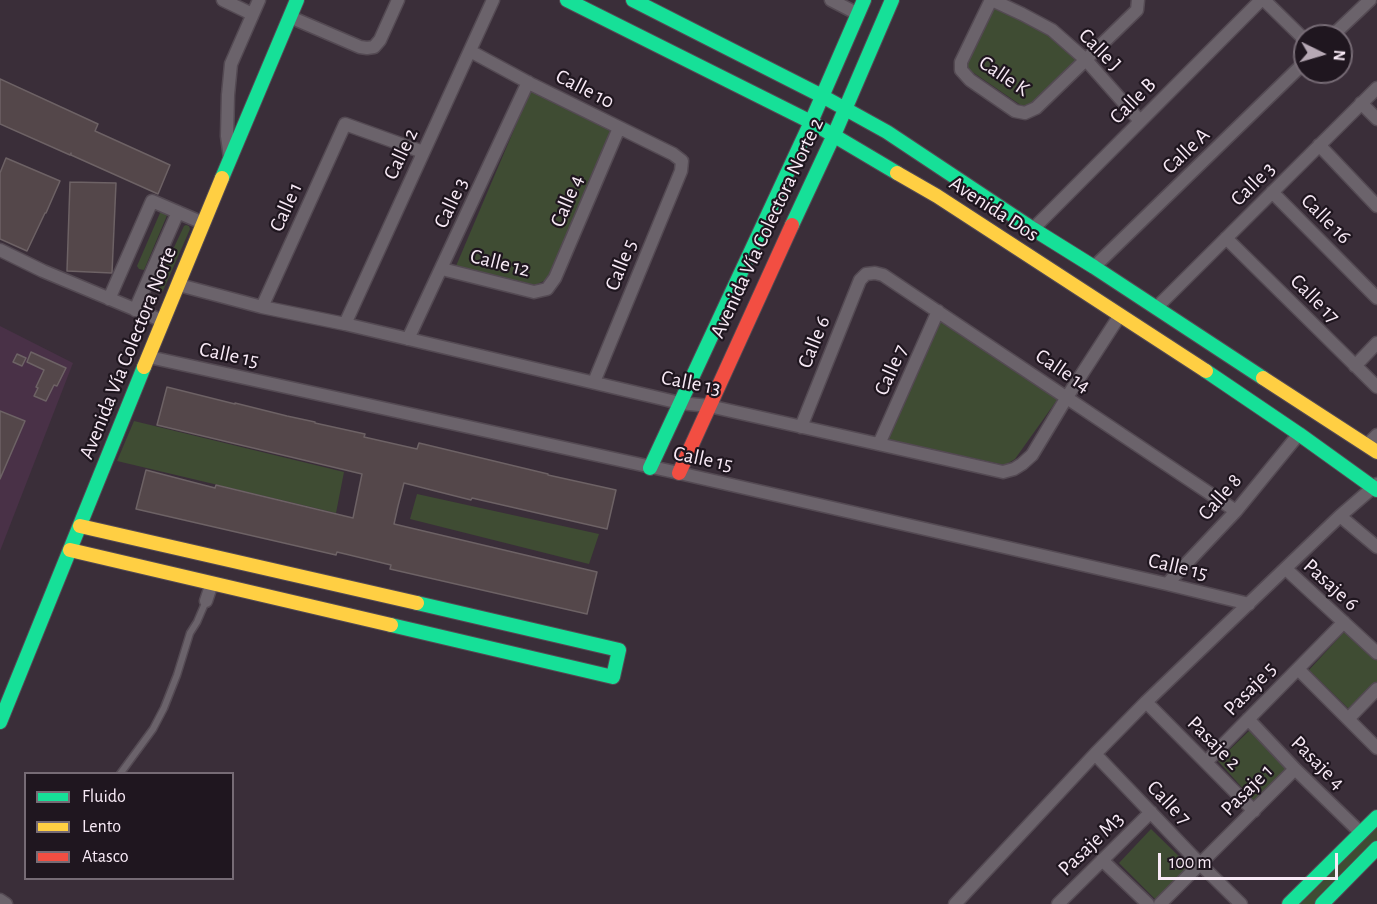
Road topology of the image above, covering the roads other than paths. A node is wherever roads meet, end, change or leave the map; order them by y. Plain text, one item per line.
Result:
1 (223, 0) edge
2 (259, 0) edge
3 (297, 0) edge
4 (398, 0) edge
5 (493, 0) edge
6 (567, 0) edge
7 (633, 0) edge
8 (831, 0) edge
9 (864, 0) edge
10 (892, 0) edge
11 (991, 0) edge
12 (1263, 0) edge
13 (1370, 0) edge
14 (1139, 1) edge
15 (252, 14) junction
16 (858, 14) junction
17 (290, 17) junction
18 (1345, 24) edge
19 (1293, 29) edge
20 (470, 51) junction
21 (1086, 60) junction
22 (1293, 74) edge
23 (528, 82) junction
24 (1377, 87) edge
25 (822, 96) junction
26 (1361, 103) junction
27 (845, 108) junction
28 (1377, 119) edge
29 (1140, 121) junction
30 (811, 122) junction
31 (619, 128) junction
32 (834, 135) junction
33 (1319, 145) junction
34 (423, 152) junction
35 (230, 159) junction
36 (682, 161) joint
37 (1272, 192) junction
38 (1377, 206) edge
39 (178, 212) junction
40 (203, 223) junction
41 (1033, 229) junction
42 (1226, 237) junction
43 (0, 250) edge
44 (1094, 267) junction
45 (442, 268) junction
46 (866, 274) joint
47 (179, 285) junction
48 (548, 289) joint
49 (109, 298) junction
50 (1377, 298) edge
51 (262, 306) junction
52 (1156, 308) junction
53 (135, 310) junction
54 (938, 311) junction
55 (1120, 315) junction
56 (163, 321) junction
57 (345, 324) junction
58 (408, 339) junction
59 (1377, 344) edge
60 (149, 357) junction
61 (1355, 366) junction
62 (594, 382) junction
63 (1377, 387) edge
64 (1067, 397) junction
65 (680, 403) junction
66 (709, 406) junction
67 (801, 427) junction
68 (1299, 435) junction
69 (1377, 435) edge
70 (879, 444) junction
71 (1372, 449) edge
72 (650, 468) junction
73 (679, 473) junction
74 (1376, 487) edge
75 (1236, 511) junction
76 (1340, 516) junction
77 (80, 526) junction
78 (1377, 548) edge
79 (70, 550) junction
80 (1286, 569) junction
81 (212, 583) junction
82 (1167, 584) junction
83 (206, 602) joint
84 (1249, 604) junction
85 (1344, 622) junction
86 (593, 643) junction
87 (1377, 653) edge
88 (1298, 669) junction
89 (587, 670) junction
90 (1377, 689) edge
91 (1146, 702) junction
92 (1248, 719) junction
93 (1348, 719) junction
94 (0, 722) edge
95 (1377, 748) edge
96 (1095, 754) junction
97 (1206, 762) junction
98 (1295, 769) junction
99 (121, 772) edge
100 (1254, 811) junction
101 (1151, 812) junction
102 (1377, 817) edge
103 (1361, 833) junction
104 (1377, 848) edge
105 (1102, 860) junction
106 (1200, 864) junction
107 (0, 900) edge
108 (6, 904) edge
109 (955, 904) edge
110 (1058, 904) edge
111 (1148, 904) edge
112 (1160, 904) edge
113 (1240, 904) edge
114 (1289, 904) edge
115 (1322, 904) edge

1 - 15 street
2 - 15 street
3 - 17 street, Avenida Vía Colectora Norte
4 - 17 street
5 - 20 street, Calle 2
6 - 30 street, Avenida Dos
7 - 25 street, Avenida Dos
8 - 16 street
9 - 16 street, Avenida Vía Colectora Norte 2
10 - 27 street, Avenida Vía Colectora Norte 2
11 - 21 street, Calle J
11 - 21 street, Calle K
12 - 19 street
12 - 29 street, Calle B
13 - 18 street
14 - 21 street
15 - 35 street
16 - 25 street, Avenida Vía Colectora Norte 2
17 - 35 street, Avenida Vía Colectora Norte
20 - 23 street, Calle 10
20 - 34 street, Calle 2
21 - 29 street, Calle J
22 - 44 street, Calle A
23 - 31 street, Calle 10
23 - 45 street, Calle 3
24 - 26 street, Calle 3
25 - 27 street, Avenida Dos
25 - 30 street, Avenida Vía Colectora Norte 2
26 - 28 street
26 - 33 street, Calle 3
27 - 32 street, Avenida Vía Colectora Norte 2
27 - 41 street, Avenida Dos
29 - 41 street, Calle B
30 - 32 street, Avenida Dos
30 - 65 street, Avenida Vía Colectora Norte 2
31 - 36 street, Calle 10
31 - 48 street, Calle 4
32 - 55 street, Avenida Dos
32 - 66 street, Avenida Vía Colectora Norte 2
33 - 37 street, Calle 3
33 - 38 street
34 - 51 street, Calle 1
34 - 57 street, Calle 2
35 - 40 street, Avenida Vía Colectora Norte
36 - 62 street, Calle 5
37 - 42 street, Calle 3
37 - 50 street, Calle 16
39 - 40 street
39 - 49 street
39 - 53 street
40 - 47 street, Avenida Vía Colectora Norte
41 - 44 street, Avenida Dos
42 - 52 street, Calle 3
42 - 61 street, Calle 17
43 - 49 street
44 - 52 street, Avenida Dos
45 - 48 street, Calle 12
45 - 58 street, Calle 3
46 - 54 street, Calle 14
46 - 67 street, Calle 6
47 - 51 street, Calle 13
47 - 56 street, Avenida Vía Colectora Norte
49 - 53 street
51 - 57 street, Calle 13
52 - 71 street, Avenida Dos
53 - 56 street
54 - 64 street, Calle 14
54 - 70 street, Calle 7
55 - 64 street, Calle 13
55 - 68 street, Avenida Dos
56 - 60 street, Avenida Vía Colectora Norte
57 - 58 street, Calle 13
58 - 62 street, Calle 13
59 - 61 street
60 - 72 street, Calle 15
60 - 77 street, Avenida Vía Colectora Norte
61 - 63 street, Calle 17
62 - 65 street, Calle 13
64 - 70 street, Calle 13
64 - 75 street, Calle 14
65 - 66 street, Calle 13
65 - 72 street, Avenida Vía Colectora Norte 2
66 - 67 street, Calle 13
66 - 73 street, Avenida Vía Colectora Norte 2
67 - 70 street, Calle 13
68 - 74 street, Avenida Dos
68 - 75 street, Calle 8
69 - 71 street
72 - 73 street, Calle 15
73 - 82 street, Calle 15
74 - 76 street
75 - 82 street, Calle 8
76 - 78 street
76 - 80 street
77 - 79 street, Avenida Vía Colectora Norte
77 - 86 street
79 - 81 street
79 - 94 street, Avenida Vía Colectora Norte
80 - 84 street
80 - 85 street, Pasaje 6
81 - 83 street
81 - 89 street
82 - 84 street, Calle 15
83 - 99 lane
84 - 91 street
85 - 87 street, Pasaje 6
85 - 88 street, Pasaje 5
86 - 89 street
86 - 89 street
88 - 92 street, Pasaje 5
88 - 93 street, Pasaje 5
90 - 93 street
91 - 96 street
91 - 97 street, Pasaje 2
92 - 97 street, Pasaje 5
92 - 98 street, Pasaje 4
93 - 95 street, Pasaje 5
96 - 101 street, Calle 7
96 - 109 street
97 - 100 street, Pasaje 2
98 - 100 street, Pasaje 1
98 - 103 street, Pasaje 4
100 - 106 street, Pasaje 1
101 - 105 street, Pasaje M3
101 - 106 street, Calle 7
102 - 103 street
103 - 114 street
104 - 115 street
105 - 110 street, Pasaje M3
105 - 111 street
106 - 112 street, Pasaje 1
106 - 113 street, Calle 7
107 - 108 street

